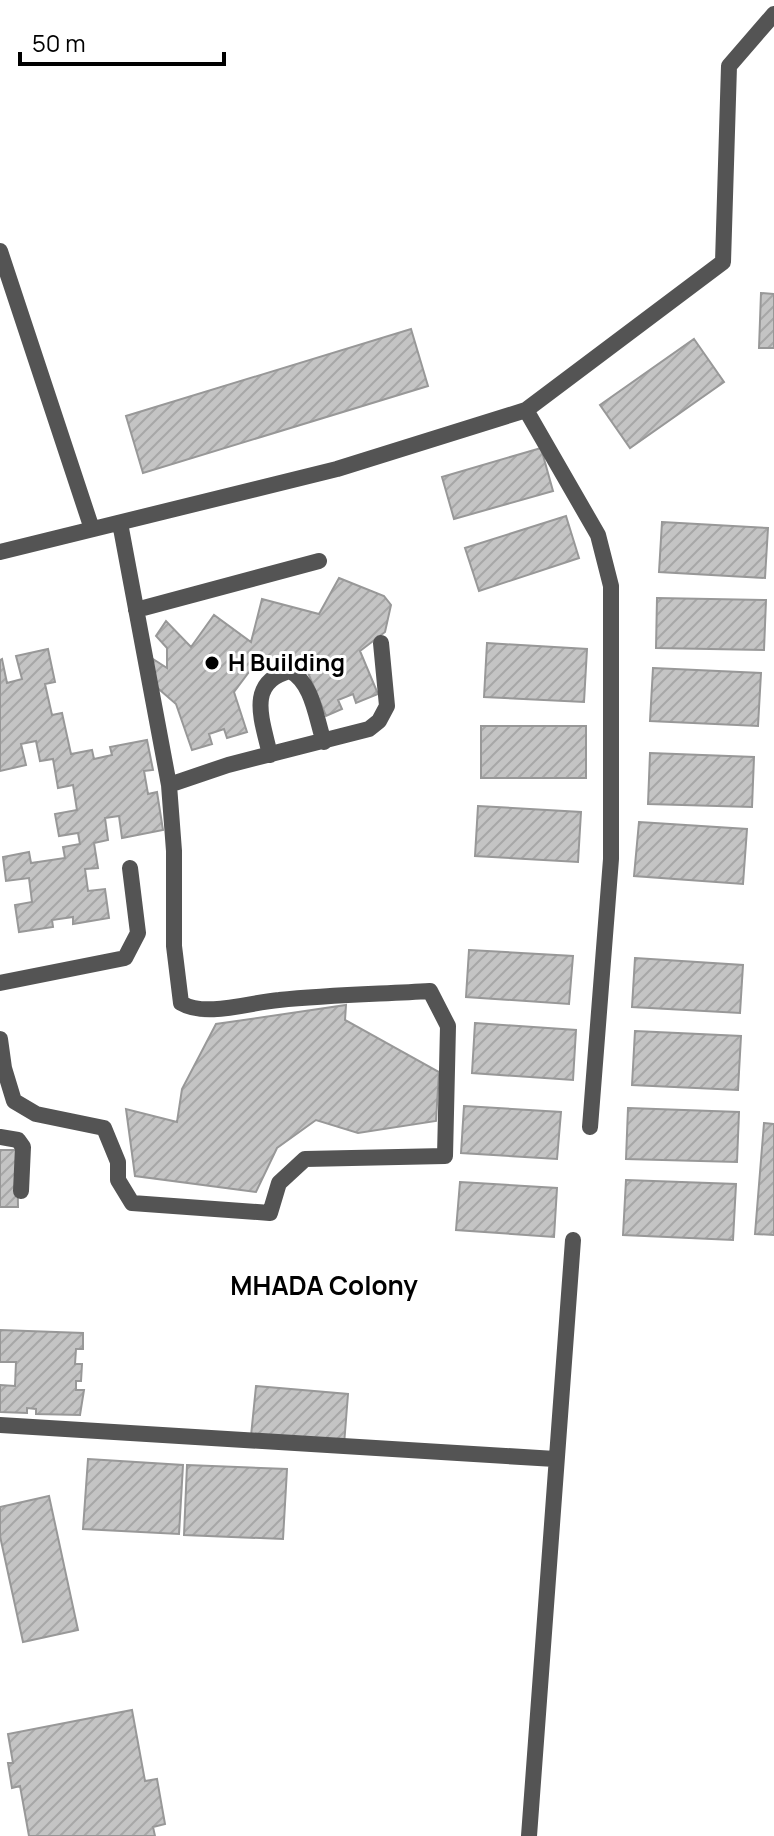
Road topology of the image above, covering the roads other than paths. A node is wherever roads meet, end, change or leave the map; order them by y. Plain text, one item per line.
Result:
1 (774, 14) edge
2 (0, 251) edge
3 (526, 410) junction
4 (120, 523) junction
5 (92, 529) junction
6 (0, 552) edge
7 (319, 561) dead end
8 (136, 610) junction
9 (381, 643) dead end
10 (324, 742) junction
11 (270, 755) junction
12 (169, 785) junction
13 (130, 868) dead end
14 (0, 983) edge
15 (0, 1039) edge
16 (590, 1127) dead end
17 (0, 1137) edge
18 (21, 1191) dead end
19 (573, 1240) dead end
20 (0, 1425) edge
21 (555, 1459) junction
22 (529, 1836) edge

1 - 3 street
2 - 5 street
3 - 4 street
3 - 16 street
4 - 5 street
4 - 8 street
5 - 6 street
7 - 8 street
8 - 12 street
9 - 10 street
10 - 11 street
10 - 11 street
11 - 12 street
12 - 15 street
13 - 14 street
17 - 18 street
19 - 21 street
20 - 21 street
21 - 22 street

